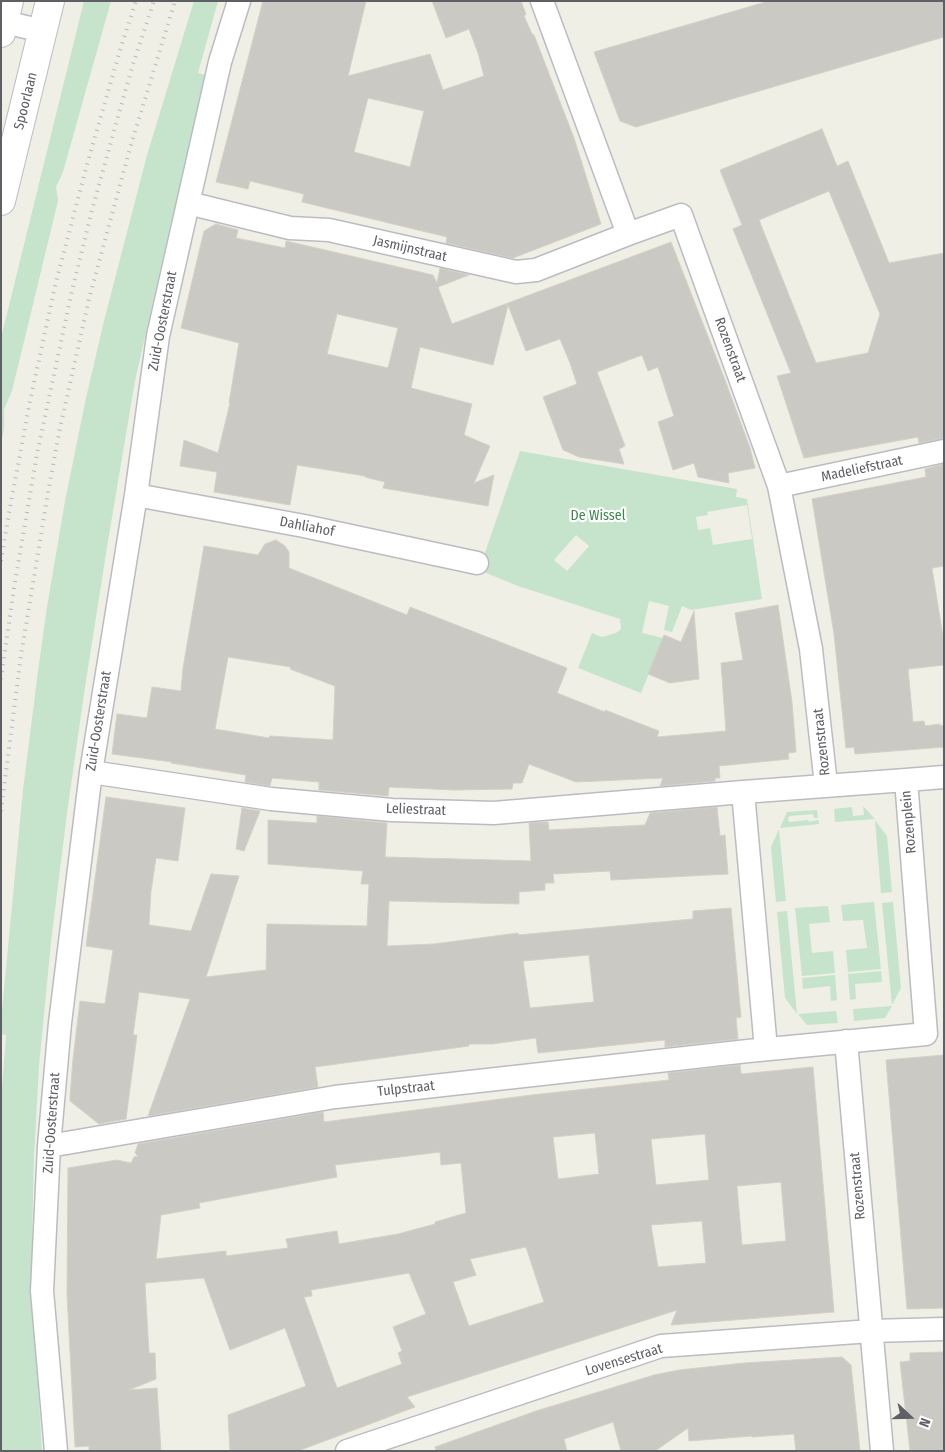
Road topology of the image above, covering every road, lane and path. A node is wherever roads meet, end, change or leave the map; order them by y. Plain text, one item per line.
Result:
1 (50, 1) edge
2 (239, 1) edge
3 (542, 1) edge
4 (4, 19) edge
5 (43, 31) junction
6 (1, 201) edge
7 (188, 203) junction
8 (628, 234) junction
9 (944, 451) edge
10 (780, 486) junction
11 (136, 495) junction
12 (477, 563) dead end
13 (91, 772) junction
14 (944, 777) edge
15 (906, 780) junction
16 (826, 785) junction
17 (743, 792) junction
18 (935, 1033) edge
19 (846, 1041) junction
20 (766, 1049) junction
21 (49, 1146) junction
22 (944, 1329) edge
23 (870, 1331) junction
24 (56, 1451) edge
25 (347, 1451) edge
26 (882, 1451) edge

1 - 5 street, Spoorlaan
2 - 7 street, Zuid-Oosterstraat
3 - 8 street
4 - 5 street
5 - 6 street, Spoorlaan
7 - 8 street, Jasmijnstraat
7 - 11 street, Zuid-Oosterstraat
8 - 10 street, Rozenstraat
9 - 10 street, Madeliefstraat
10 - 16 street, Rozenstraat
11 - 12 street, Dahliahof
11 - 13 street, Zuid-Oosterstraat
13 - 17 street, Leliestraat
13 - 21 street, Zuid-Oosterstraat
14 - 15 street
15 - 16 street, Rozenplein
15 - 18 street, Rozenplein
16 - 17 street, Rozenplein
17 - 20 street
18 - 19 street, Rozenplein
19 - 20 street, Rozenplein
19 - 23 street, Rozenstraat
20 - 21 street, Tulpstraat
21 - 24 street, Zuid-Oosterstraat
22 - 23 street, Lovensestraat
23 - 25 street, Lovensestraat
23 - 26 street, Rozenstraat

